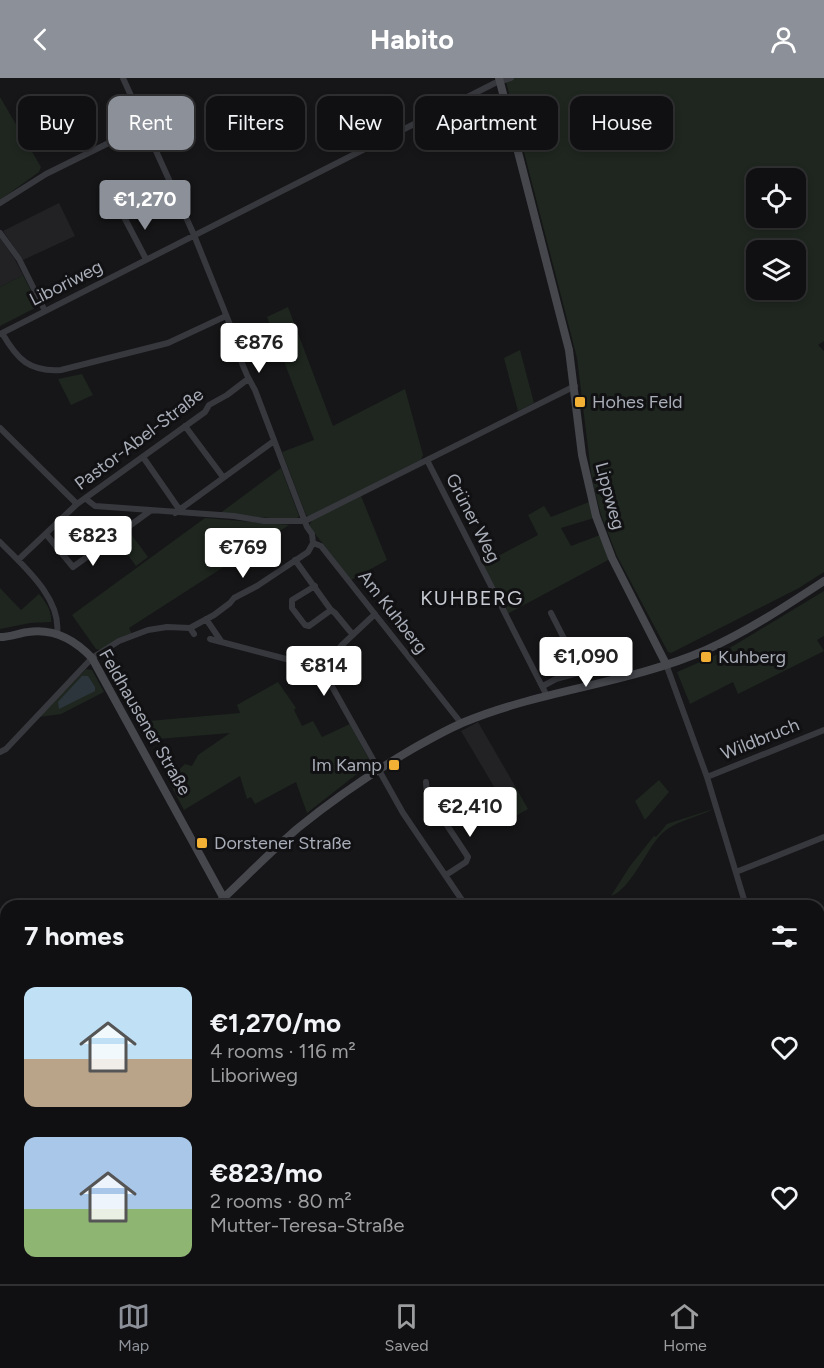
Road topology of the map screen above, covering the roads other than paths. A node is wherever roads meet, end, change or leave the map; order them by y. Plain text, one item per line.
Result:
1 (123, 78) edge
2 (511, 78) edge
3 (500, 79) edge
4 (132, 96) edge
5 (108, 143) edge
6 (156, 150) edge
7 (0, 203) edge
8 (125, 207) dead end
9 (0, 233) edge
10 (194, 235) junction
11 (146, 260) junction
12 (45, 311) junction
13 (226, 316) junction
14 (1, 334) edge
15 (248, 379) junction
16 (575, 386) junction
17 (185, 426) junction
18 (0, 428) edge
19 (274, 441) junction
20 (143, 457) junction
21 (427, 460) junction
22 (223, 477) junction
23 (86, 499) junction
24 (77, 504) junction
25 (150, 511) junction
26 (177, 511) junction
27 (305, 521) junction
28 (46, 534) junction
29 (0, 542) edge
30 (313, 543) junction
31 (18, 560) junction
32 (295, 560) junction
33 (824, 581) edge
34 (315, 586) junction
35 (331, 610) junction
36 (551, 613) dead end
37 (375, 614) junction
38 (206, 619) junction
39 (57, 634) junction
40 (353, 635) junction
41 (0, 637) edge
42 (210, 639) dead end
43 (221, 641) junction
44 (92, 658) junction
45 (620, 663) dead end
46 (666, 664) junction
47 (321, 670) junction
48 (581, 672) junction
49 (543, 686) junction
50 (547, 696) junction
51 (461, 723) junction
52 (824, 730) edge
53 (0, 752) edge
54 (379, 769) junction
55 (707, 777) junction
56 (426, 782) dead end
57 (824, 837) edge
58 (736, 872) junction
59 (446, 875) junction
60 (225, 900) edge
61 (228, 900) edge
62 (462, 900) edge
63 (744, 900) edge

1 - 4 street, Am Kuhberg
2 - 3 street, Liboriweg
3 - 10 street, Liboriweg
3 - 16 street, Lippweg
5 - 7 street
6 - 10 street, Am Kuhberg
8 - 11 street
9 - 12 street
10 - 11 street, Liboriweg
10 - 13 street, Am Kuhberg
11 - 12 street, Liboriweg
12 - 14 street, Liboriweg
13 - 14 street
13 - 15 street, Am Kuhberg
15 - 17 street, Pastor-Abel-Straße
15 - 19 street, Am Kuhberg
16 - 21 street
16 - 46 street, Lippweg
17 - 20 street, Pastor-Abel-Straße
17 - 22 street
18 - 24 street
19 - 22 street
19 - 27 street, Am Kuhberg
20 - 23 street, Pastor-Abel-Straße
20 - 26 street
21 - 27 street
21 - 49 street, Grüner Weg
22 - 26 street
23 - 24 street, Pastor-Abel-Straße
23 - 25 street
24 - 28 street, Pastor-Abel-Straße
25 - 26 street
25 - 28 street
26 - 27 street
27 - 30 street, Am Kuhberg
28 - 31 street, Pastor-Abel-Straße
29 - 31 street
30 - 32 street
30 - 37 street, Am Kuhberg
31 - 39 street
32 - 34 street
32 - 38 street
33 - 46 street
34 - 35 street
34 - 35 street
35 - 40 street
36 - 48 street
37 - 40 street
37 - 51 street, Am Kuhberg
38 - 43 street
38 - 44 street
39 - 41 street
39 - 44 street, Feldhausener Straße
40 - 47 street
42 - 43 street
43 - 47 street
44 - 53 street
44 - 60 street, Feldhausener Straße
45 - 48 street
46 - 50 street
46 - 55 street, Lippweg
47 - 54 street
48 - 49 street
49 - 50 street, Grüner Weg
50 - 51 street
51 - 54 street
52 - 55 street, Wildbruch
54 - 59 street
54 - 61 street
55 - 58 street, Lippweg
56 - 59 street
57 - 58 street
58 - 63 street, Lippweg
59 - 62 street

